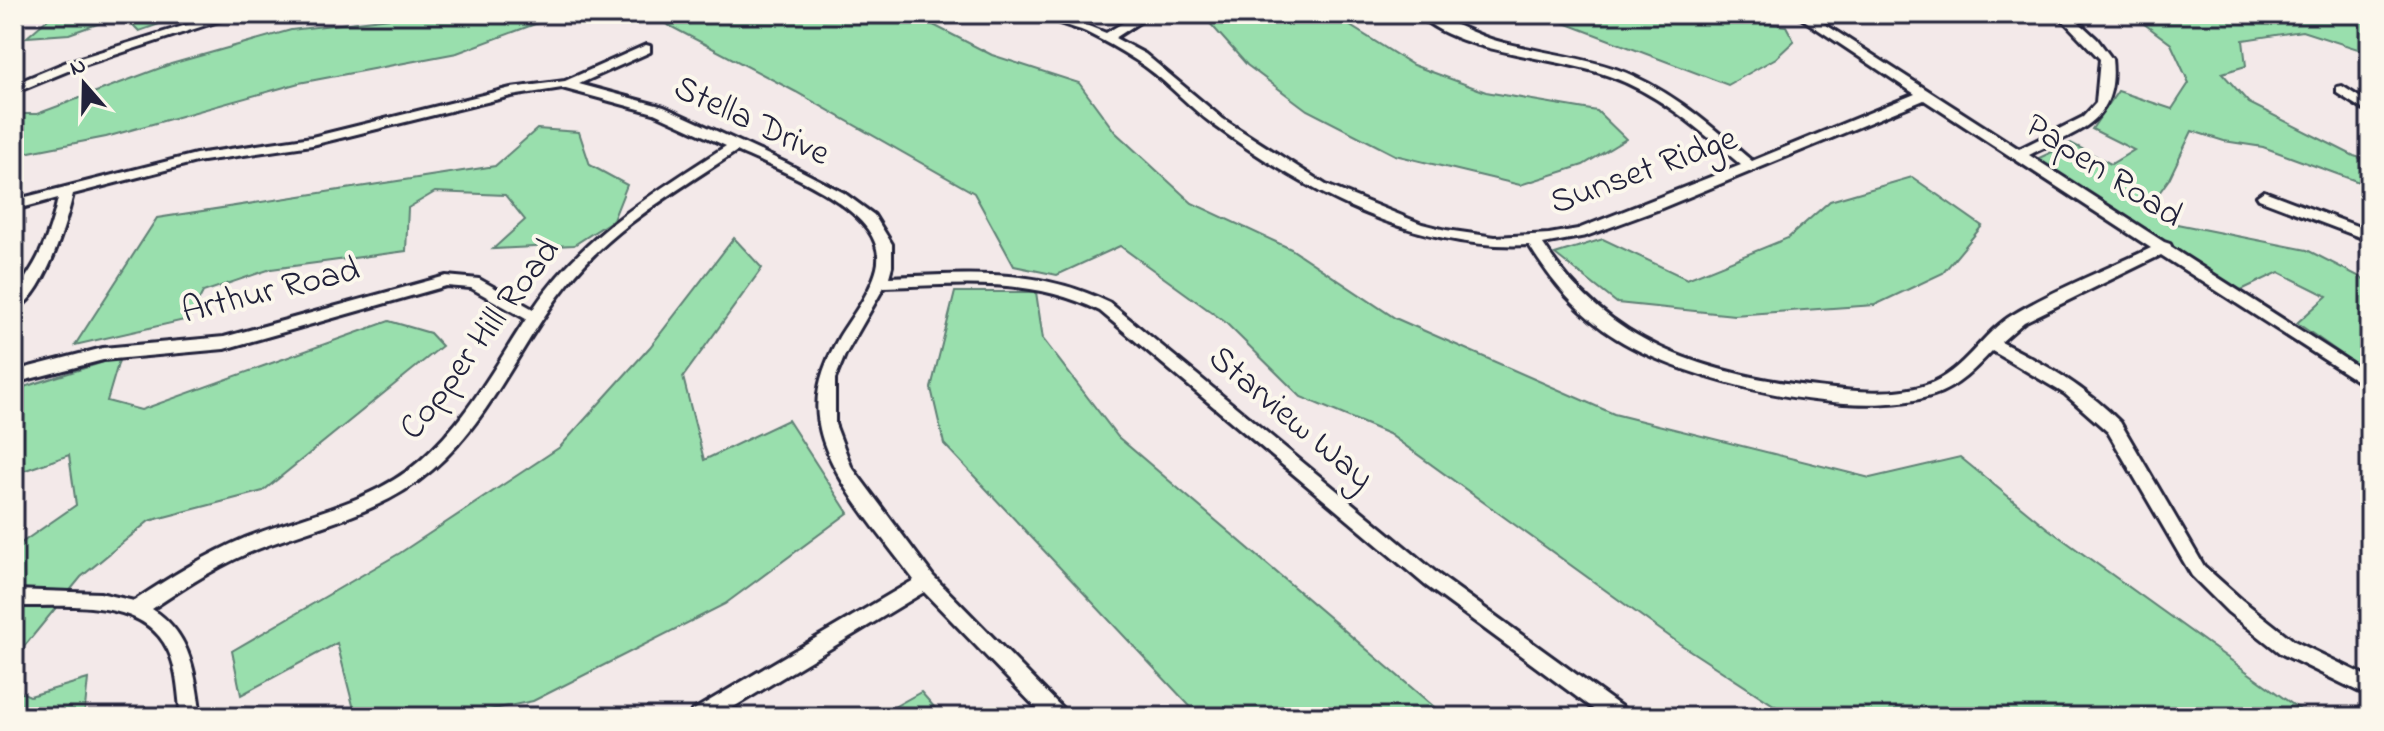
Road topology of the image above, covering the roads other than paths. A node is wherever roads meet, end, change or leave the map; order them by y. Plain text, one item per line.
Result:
1 (234, 14) edge
2 (1047, 14) edge
3 (1146, 14) edge
4 (1423, 14) edge
5 (1801, 14) edge
6 (2063, 14) edge
7 (1107, 38) junction
8 (646, 49) dead end
9 (567, 85) junction
10 (14, 89) edge
11 (2342, 90) dead end
12 (1927, 94) junction
13 (2370, 110) edge
14 (735, 146) junction
15 (2021, 154) junction
16 (1750, 166) junction
17 (67, 192) junction
18 (2264, 196) dead end
19 (14, 205) edge
20 (2370, 236) edge
21 (1533, 240) junction
22 (2165, 247) junction
23 (879, 282) junction
24 (14, 305) edge
25 (535, 317) junction
26 (1989, 343) junction
27 (14, 377) edge
28 (2370, 383) edge
29 (926, 582) junction
30 (14, 598) edge
31 (136, 610) junction
32 (2370, 688) edge
33 (191, 717) edge
34 (699, 717) edge
35 (1058, 717) edge
36 (1620, 717) edge

1 - 10 street
2 - 7 street, Sunset Ridge
3 - 7 street
4 - 16 street
5 - 12 street, Papen Road
6 - 15 street
7 - 21 street, Sunset Ridge
8 - 9 street
9 - 14 street, Stella Drive
9 - 17 street, Stella Drive
11 - 13 street
12 - 15 street, Papen Road
12 - 16 street, Sunset Ridge
14 - 23 street, Stella Drive
14 - 25 street, Copper Hill Road
15 - 22 street, Papen Road
16 - 21 street, Sunset Ridge
17 - 19 street, Stella Drive
17 - 24 street
18 - 20 street
21 - 26 street
22 - 26 street
22 - 28 street, Papen Road
23 - 29 street, Stella Drive
23 - 36 street, Starview Way
25 - 27 street, Arthur Road
25 - 31 street, Copper Hill Road
26 - 32 street
29 - 34 street
29 - 35 street, Stella Drive
30 - 31 street
31 - 33 street

